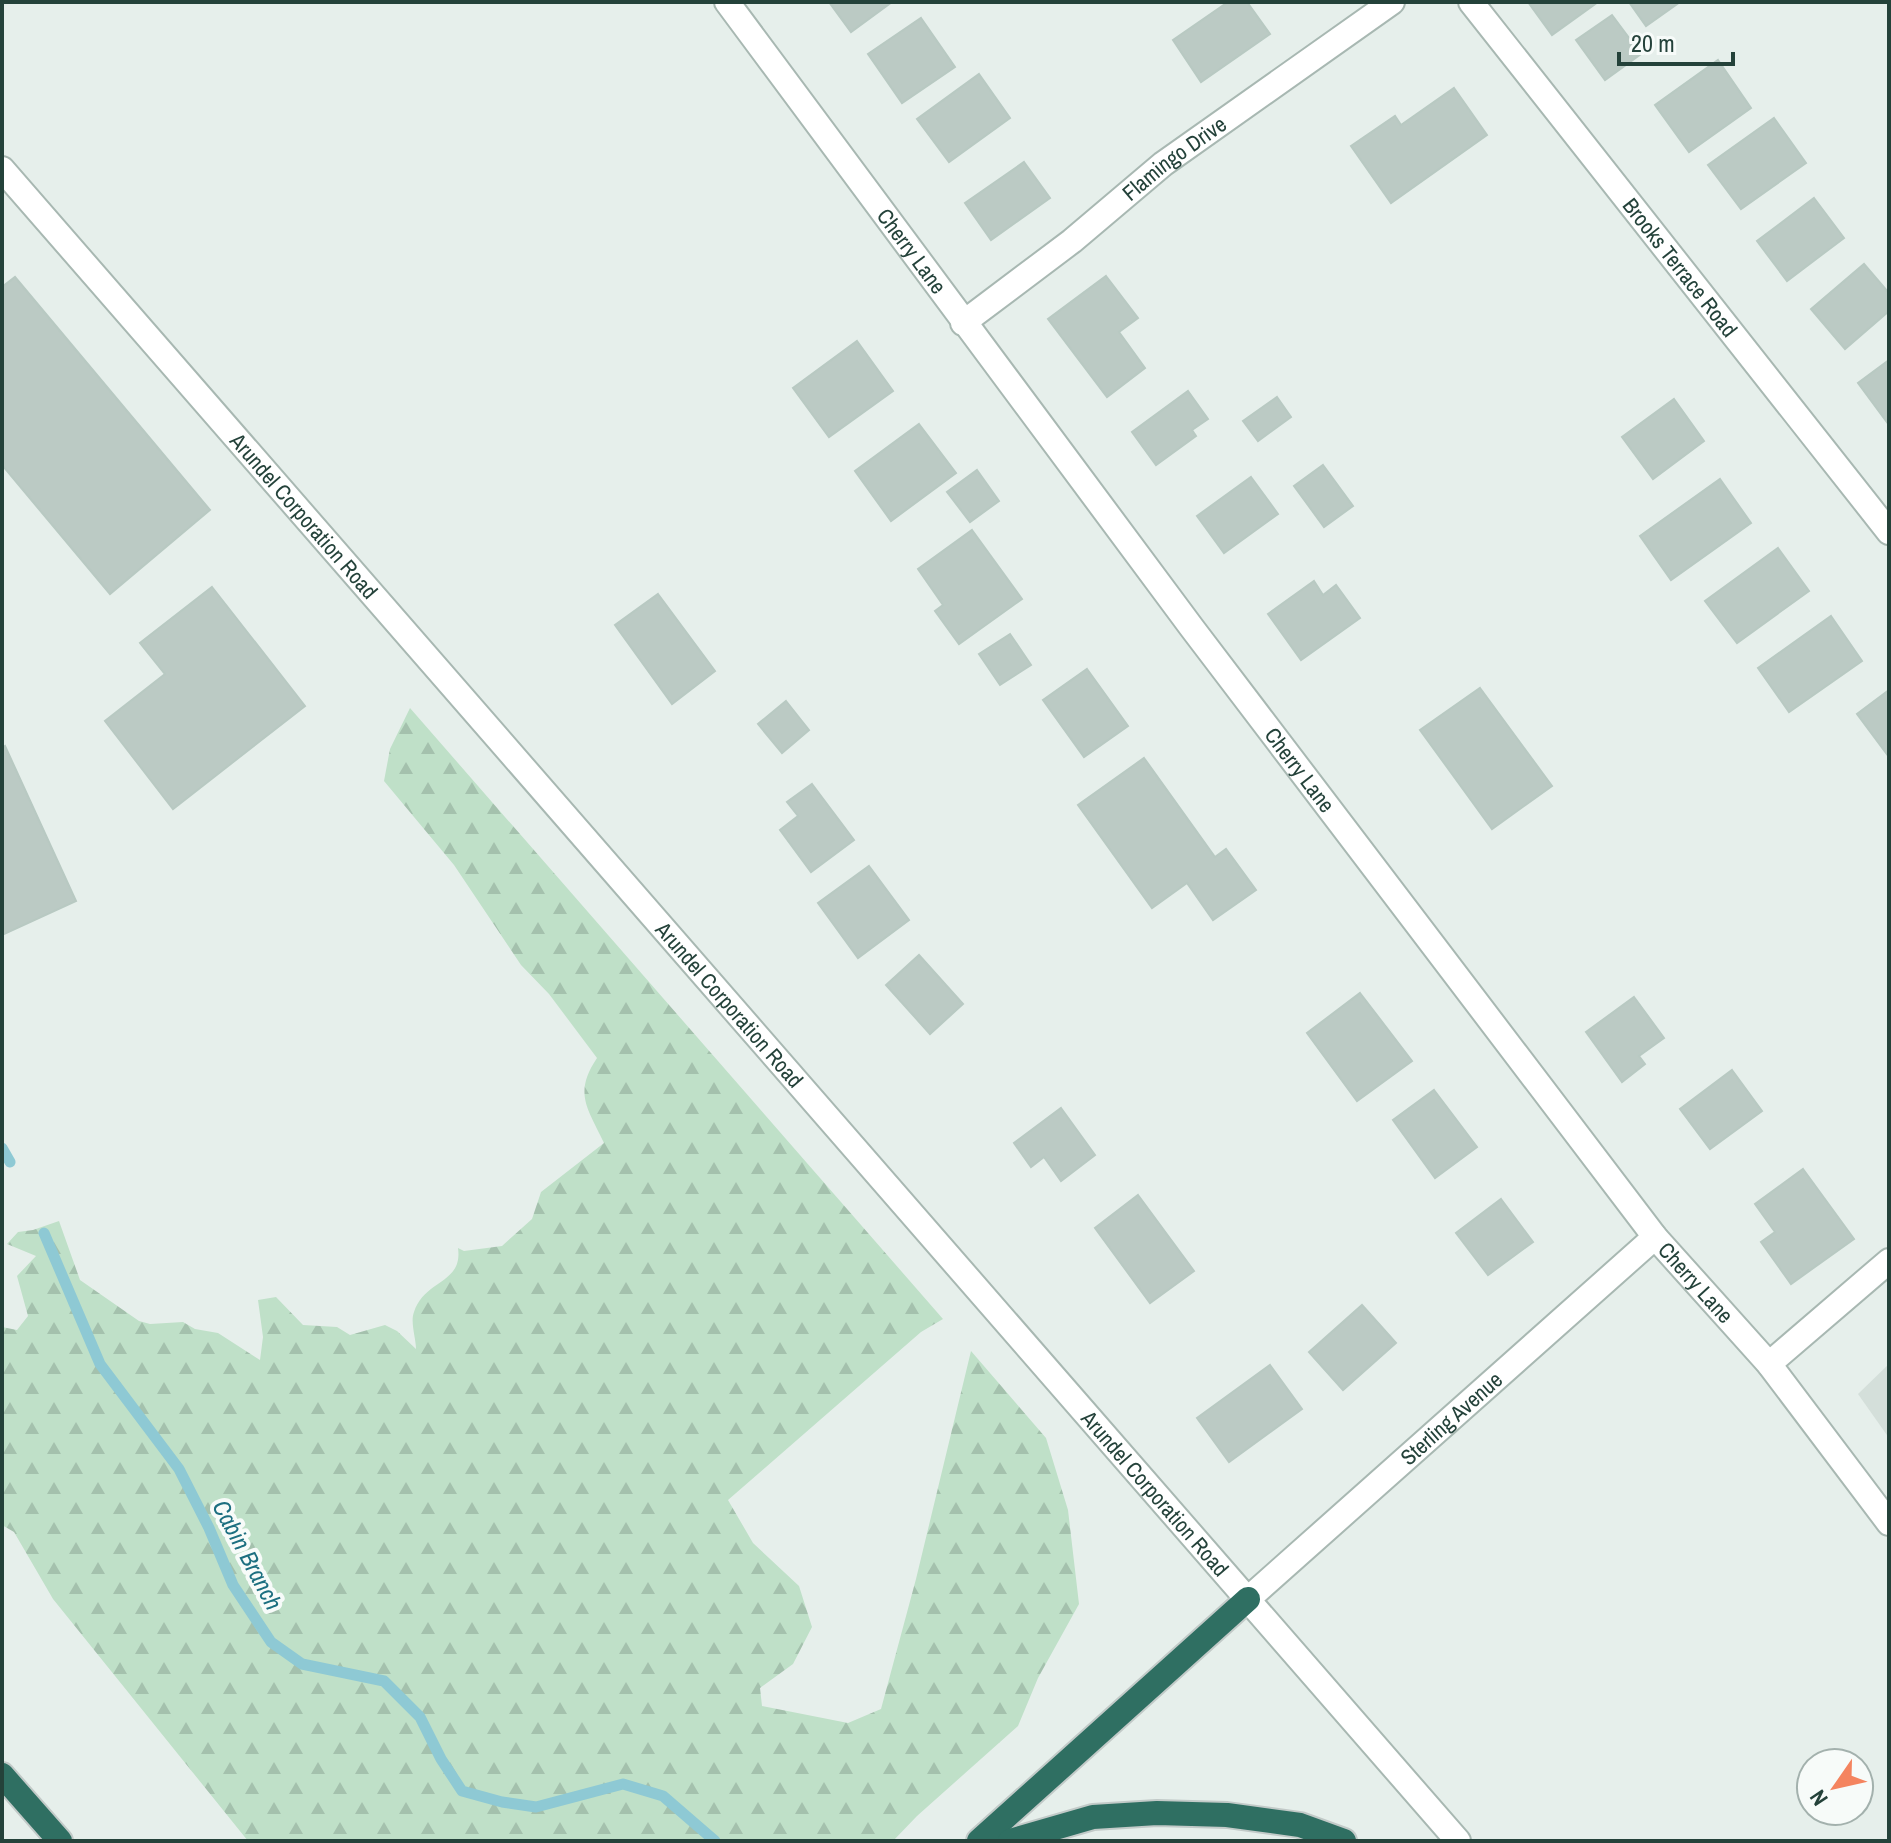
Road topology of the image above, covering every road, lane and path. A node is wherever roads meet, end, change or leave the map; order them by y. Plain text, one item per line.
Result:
1 (727, 2) edge
2 (1392, 2) edge
3 (1471, 2) edge
4 (2, 169) edge
5 (963, 323) junction
6 (1889, 532) edge
7 (1655, 1237) junction
8 (1889, 1261) edge
9 (1769, 1364) junction
10 (1889, 1523) edge
11 (1248, 1599) junction
12 (2, 1775) edge
13 (60, 1841) edge
14 (979, 1841) edge
15 (1010, 1841) edge
16 (1344, 1841) edge
17 (1458, 1841) edge

1 - 5 street, Cherry Lane
2 - 5 street, Flamingo Drive
3 - 6 street, Brooks Terrace Road
4 - 11 street, Arundel Corporation Road
5 - 7 street, Cherry Lane
7 - 9 street, Cherry Lane
7 - 11 street, Sterling Avenue
8 - 9 street
9 - 10 street, Cherry Lane
11 - 14 highway
11 - 17 street, Arundel Corporation Road
12 - 13 highway
15 - 16 highway

